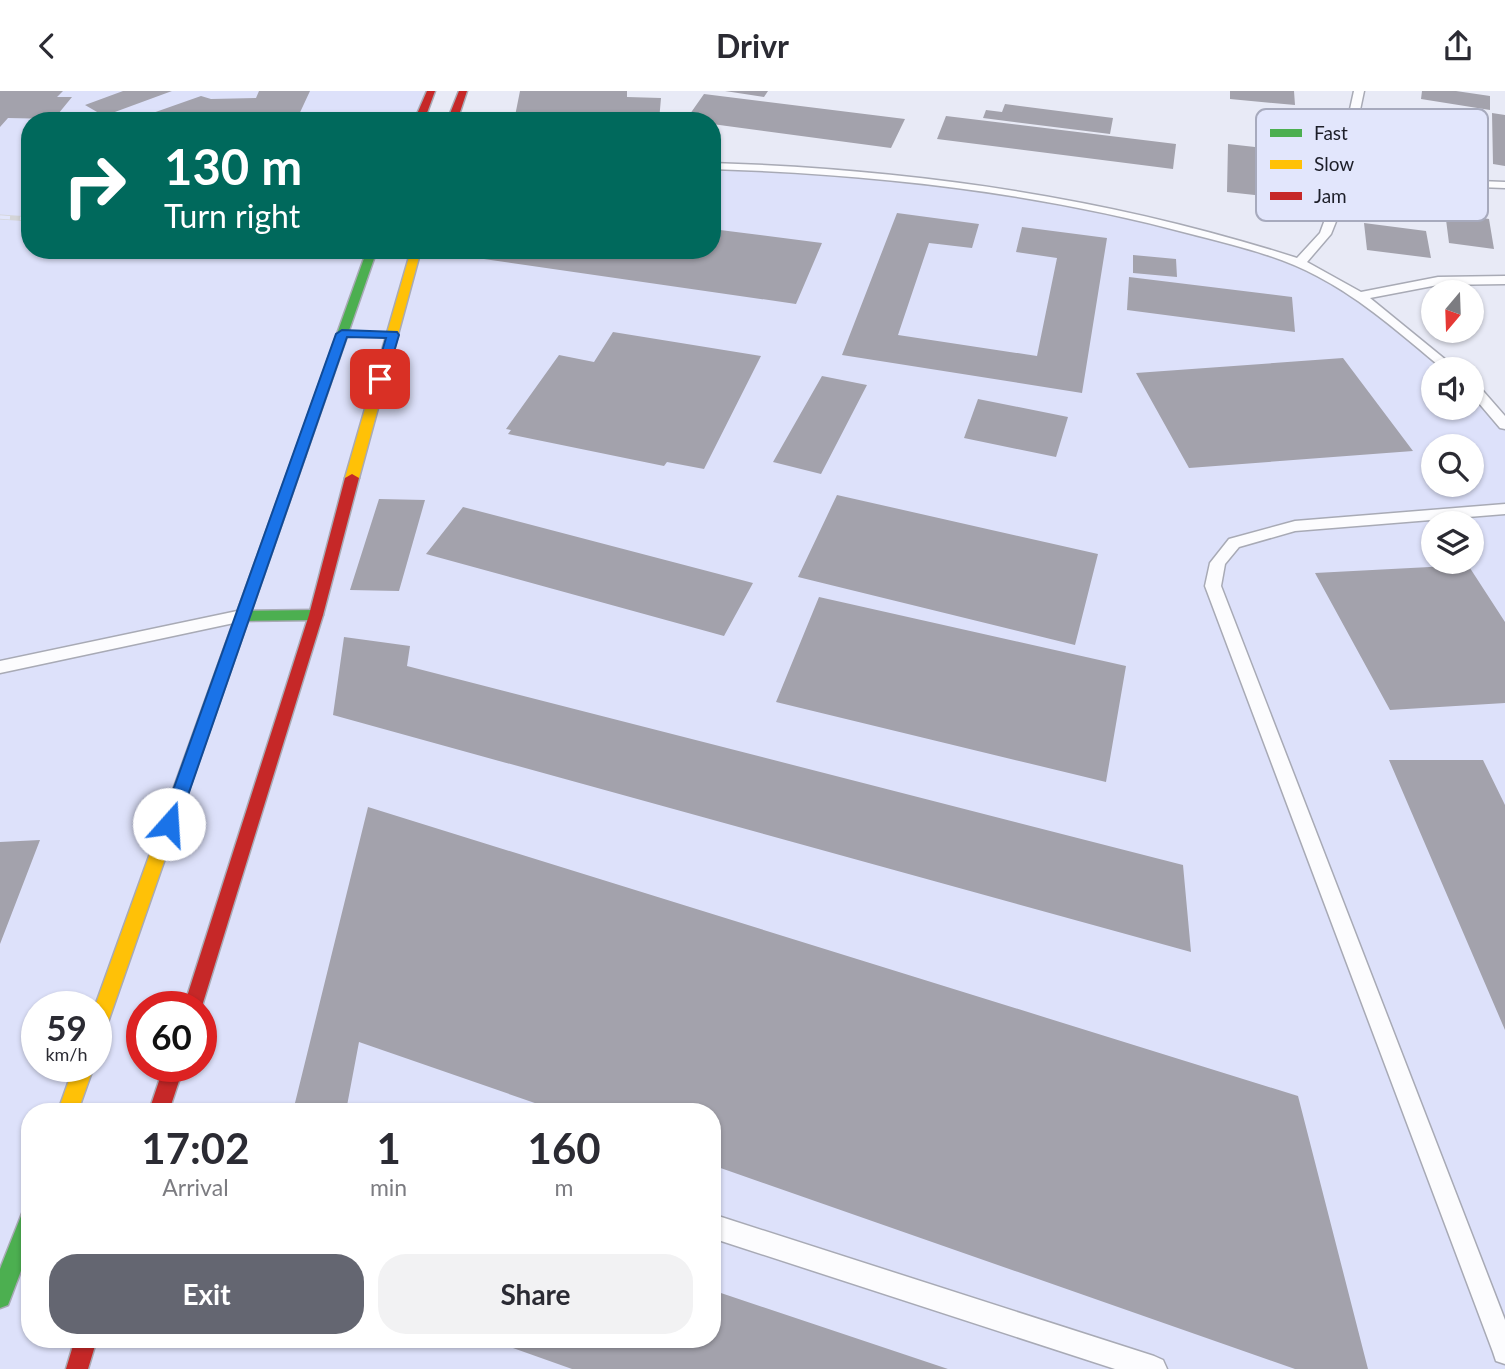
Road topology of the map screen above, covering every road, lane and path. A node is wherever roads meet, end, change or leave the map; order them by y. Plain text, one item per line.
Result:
1 (431, 91) edge
2 (463, 91) edge
3 (1359, 91) edge
4 (1356, 109) edge
5 (423, 112) edge
6 (455, 112) edge
7 (721, 166) edge
8 (1329, 221) edge
9 (370, 259) edge
10 (413, 259) edge
11 (1300, 263) junction
12 (1505, 280) edge
13 (1356, 297) junction
14 (1437, 357) edge
15 (1484, 401) edge
16 (1505, 425) edge
17 (1505, 509) edge
18 (316, 615) junction
19 (242, 617) junction
20 (0, 667) edge
21 (110, 991) edge
22 (198, 991) edge
23 (78, 1082) edge
24 (169, 1082) edge
25 (71, 1103) edge
26 (162, 1103) edge
27 (721, 1229) edge
28 (21, 1242) edge
29 (0, 1297) edge
30 (83, 1348) edge
31 (1505, 1352) edge
32 (77, 1369) edge
33 (1154, 1369) edge

1 - 5 main road
2 - 6 main road
3 - 4 lane
7 - 11 lane
8 - 11 lane
9 - 19 main road
10 - 18 main road
11 - 13 lane
12 - 13 lane
13 - 14 lane
15 - 16 lane
17 - 31 lane
18 - 19 main road
18 - 22 main road
19 - 20 lane
19 - 21 main road
23 - 25 main road
24 - 26 main road
27 - 33 lane
28 - 29 main road
30 - 32 main road

